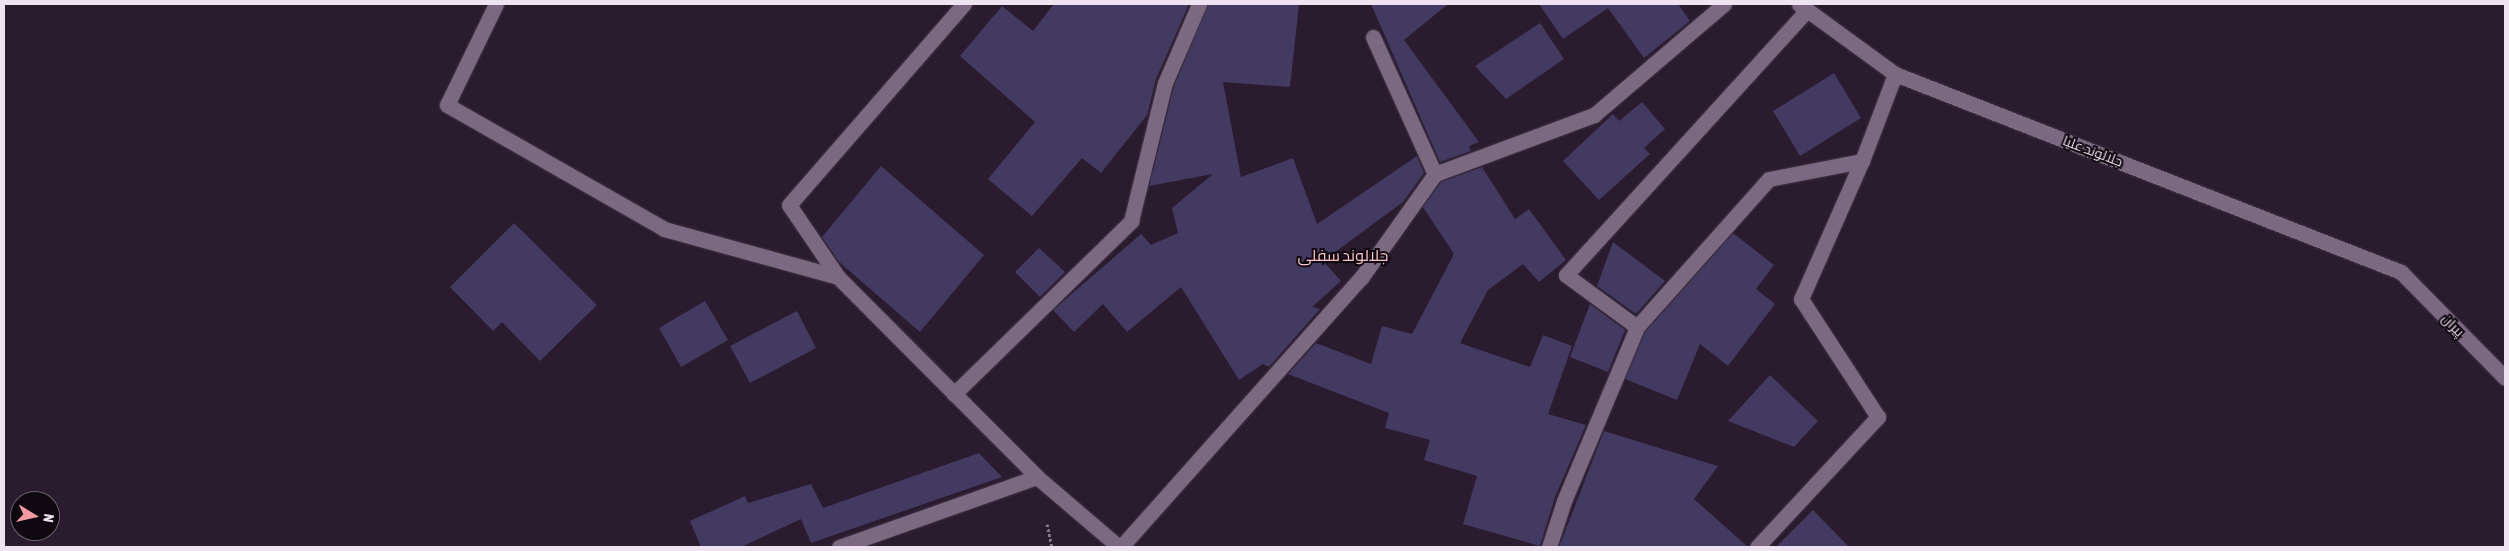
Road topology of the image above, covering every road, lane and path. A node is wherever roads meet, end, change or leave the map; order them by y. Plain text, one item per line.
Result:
1 (496, 4) edge
2 (964, 4) edge
3 (1199, 4) edge
4 (1724, 4) edge
5 (1803, 7) edge
6 (1373, 37) dead end
7 (1895, 74) junction
8 (1862, 160) junction
9 (1435, 174) junction
10 (2401, 272) joint
11 (838, 277) junction
12 (1637, 327) junction
13 (2505, 378) edge
14 (954, 394) junction
15 (1038, 477) junction
16 (840, 547) edge
17 (1120, 547) edge
18 (1549, 547) edge
19 (1757, 547) edge

1 - 11 street
2 - 11 street
3 - 14 street
4 - 9 street
5 - 7 street, جلالوند علیا
5 - 12 street
6 - 9 street
7 - 8 street
7 - 10 street, جلالوند علیا
8 - 12 street
8 - 19 street
9 - 17 street
10 - 13 street, پیران
11 - 14 street
12 - 18 street
14 - 15 street
15 - 16 street
15 - 17 street

